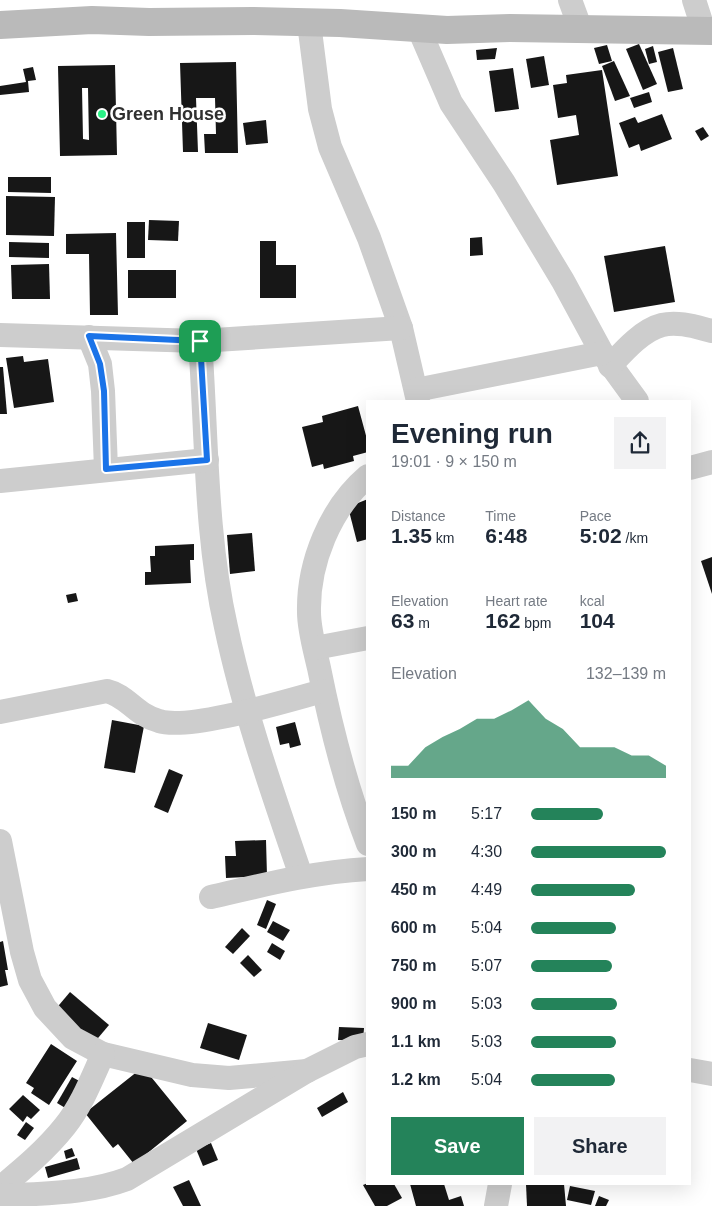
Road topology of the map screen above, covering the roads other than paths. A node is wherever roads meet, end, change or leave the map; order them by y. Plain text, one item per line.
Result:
1 (570, 0) edge
2 (694, 0) edge
3 (309, 23) junction
4 (0, 25) edge
5 (419, 29) junction
6 (581, 30) junction
7 (708, 31) edge
8 (401, 328) junction
9 (712, 331) edge
10 (0, 334) edge
11 (89, 336) junction
12 (200, 341) junction
13 (606, 359) junction
14 (417, 396) edge
15 (636, 400) edge
16 (207, 460) junction
17 (106, 469) junction
18 (366, 478) edge
19 (0, 481) edge
20 (366, 638) edge
21 (315, 648) junction
22 (323, 691) junction
23 (247, 710) junction
24 (0, 712) edge
25 (366, 838) edge
26 (0, 840) edge
27 (366, 869) edge
28 (301, 876) junction
29 (211, 897) dead end
30 (366, 1044) edge
31 (103, 1054) junction
32 (691, 1070) edge
33 (307, 1071) junction
34 (712, 1074) edge
35 (500, 1185) edge
36 (0, 1188) edge
37 (0, 1196) edge
38 (496, 1206) edge

1 - 6 street
2 - 7 street
3 - 4 street
3 - 5 street
3 - 8 street
5 - 6 street
5 - 13 street
6 - 7 street
8 - 12 street
8 - 14 street
9 - 13 street
10 - 11 street
11 - 12 street
11 - 17 street
12 - 16 street
13 - 14 street
13 - 15 street
16 - 17 street
16 - 23 street
17 - 19 street
18 - 21 street
20 - 21 street
21 - 22 street
22 - 23 street
22 - 25 street
23 - 24 street
23 - 28 street
26 - 31 street
27 - 28 street
28 - 29 street
30 - 33 street
31 - 33 street
31 - 36 street
32 - 34 street
33 - 37 street
35 - 38 street

